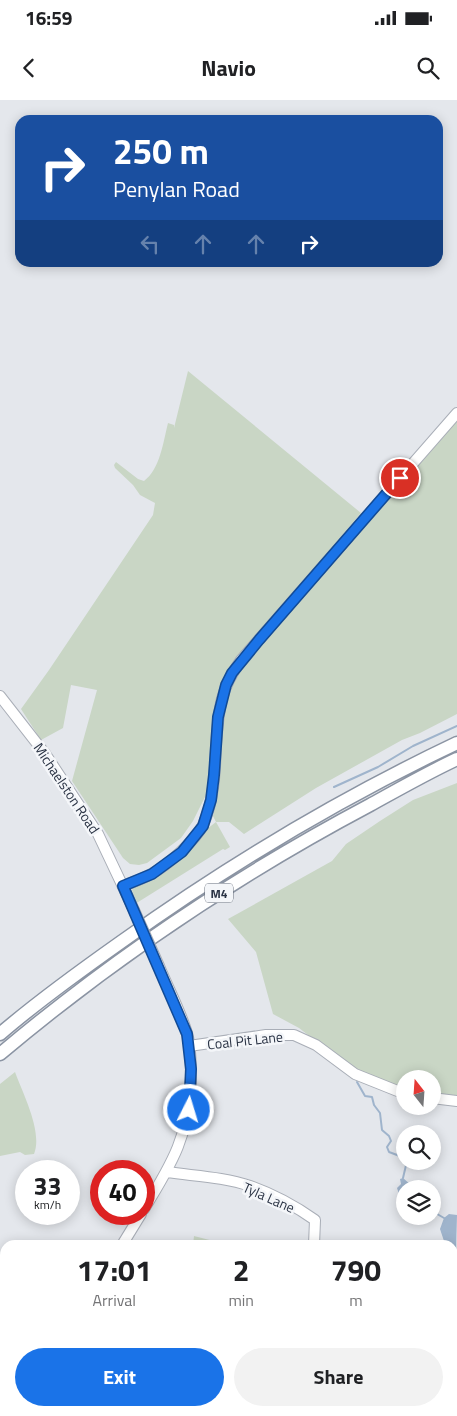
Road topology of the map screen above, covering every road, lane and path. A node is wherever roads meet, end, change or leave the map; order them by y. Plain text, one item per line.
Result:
1 (457, 413) edge
2 (0, 696) edge
3 (457, 743) edge
4 (457, 759) edge
5 (123, 886) junction
6 (0, 1034) edge
7 (189, 1046) junction
8 (0, 1054) edge
9 (396, 1090) edge
10 (441, 1099) edge
11 (457, 1101) edge
12 (167, 1172) junction
13 (155, 1191) edge
14 (134, 1225) edge
15 (125, 1240) edge
16 (314, 1240) edge

1 - 5 street
2 - 5 street, Michaelston Road
3 - 6 highway, M4
4 - 8 highway, M4
5 - 7 street, Michaelston Road, bridge
7 - 9 street, Coal Pit Lane
7 - 12 street, Michaelston Road
10 - 11 street
12 - 13 street, Michaelston Road
12 - 16 street, Tyla Lane
14 - 15 street

